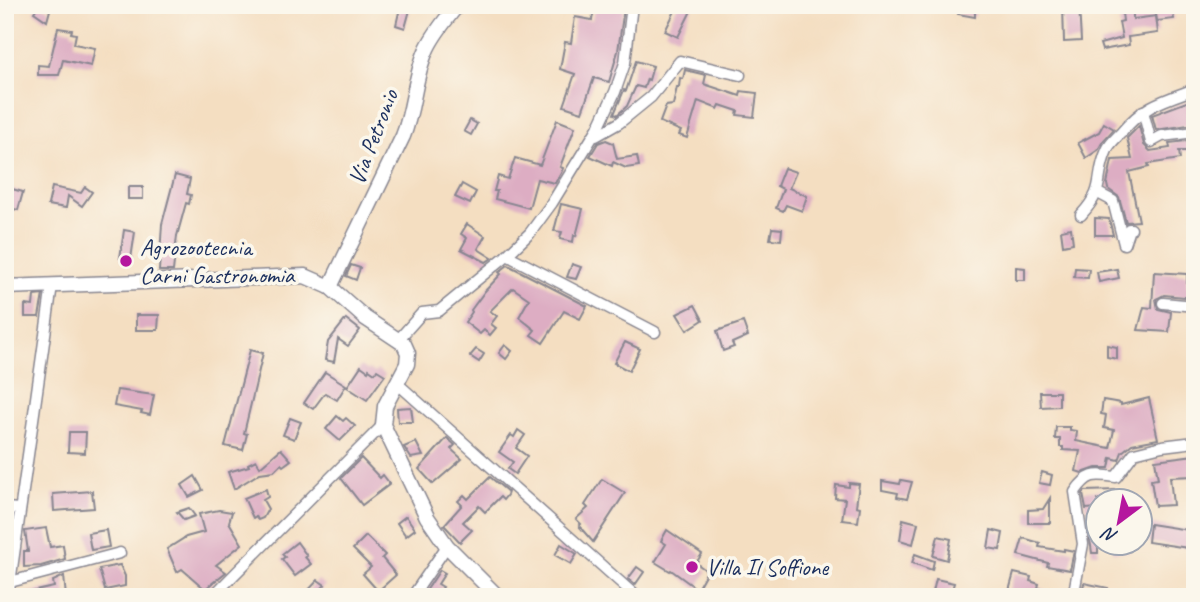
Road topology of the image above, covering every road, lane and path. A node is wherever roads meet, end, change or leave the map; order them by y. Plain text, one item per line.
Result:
1 (457, 5) edge
2 (632, 5) edge
3 (740, 75) dead end
4 (1195, 89) edge
5 (1143, 111) junction
6 (1195, 132) edge
7 (592, 140) junction
8 (1098, 193) junction
9 (1081, 215) dead end
10 (1132, 229) dead end
11 (507, 255) junction
12 (52, 285) junction
13 (5, 287) edge
14 (330, 287) junction
15 (1163, 303) dead end
16 (1195, 306) edge
17 (654, 332) dead end
18 (398, 340) junction
19 (398, 384) junction
20 (383, 425) junction
21 (1195, 442) edge
22 (5, 508) edge
23 (20, 509) junction
24 (447, 546) junction
25 (120, 553) dead end
26 (10, 582) junction
27 (8, 597) edge
28 (212, 597) edge
29 (412, 597) edge
30 (498, 597) edge
31 (637, 597) edge
32 (1073, 597) edge

1 - 14 street, Via Petronio
2 - 7 street
3 - 7 street
4 - 5 street
5 - 6 street
5 - 8 street
7 - 11 street
8 - 9 street
8 - 10 street
11 - 17 street
11 - 18 street
12 - 13 street
12 - 14 street
12 - 23 street
14 - 18 street
15 - 16 street
18 - 19 street
19 - 20 street
19 - 31 street
20 - 24 street
20 - 28 street
21 - 32 street
22 - 23 street
23 - 26 street
24 - 29 street
24 - 30 street
25 - 26 street
26 - 27 street

